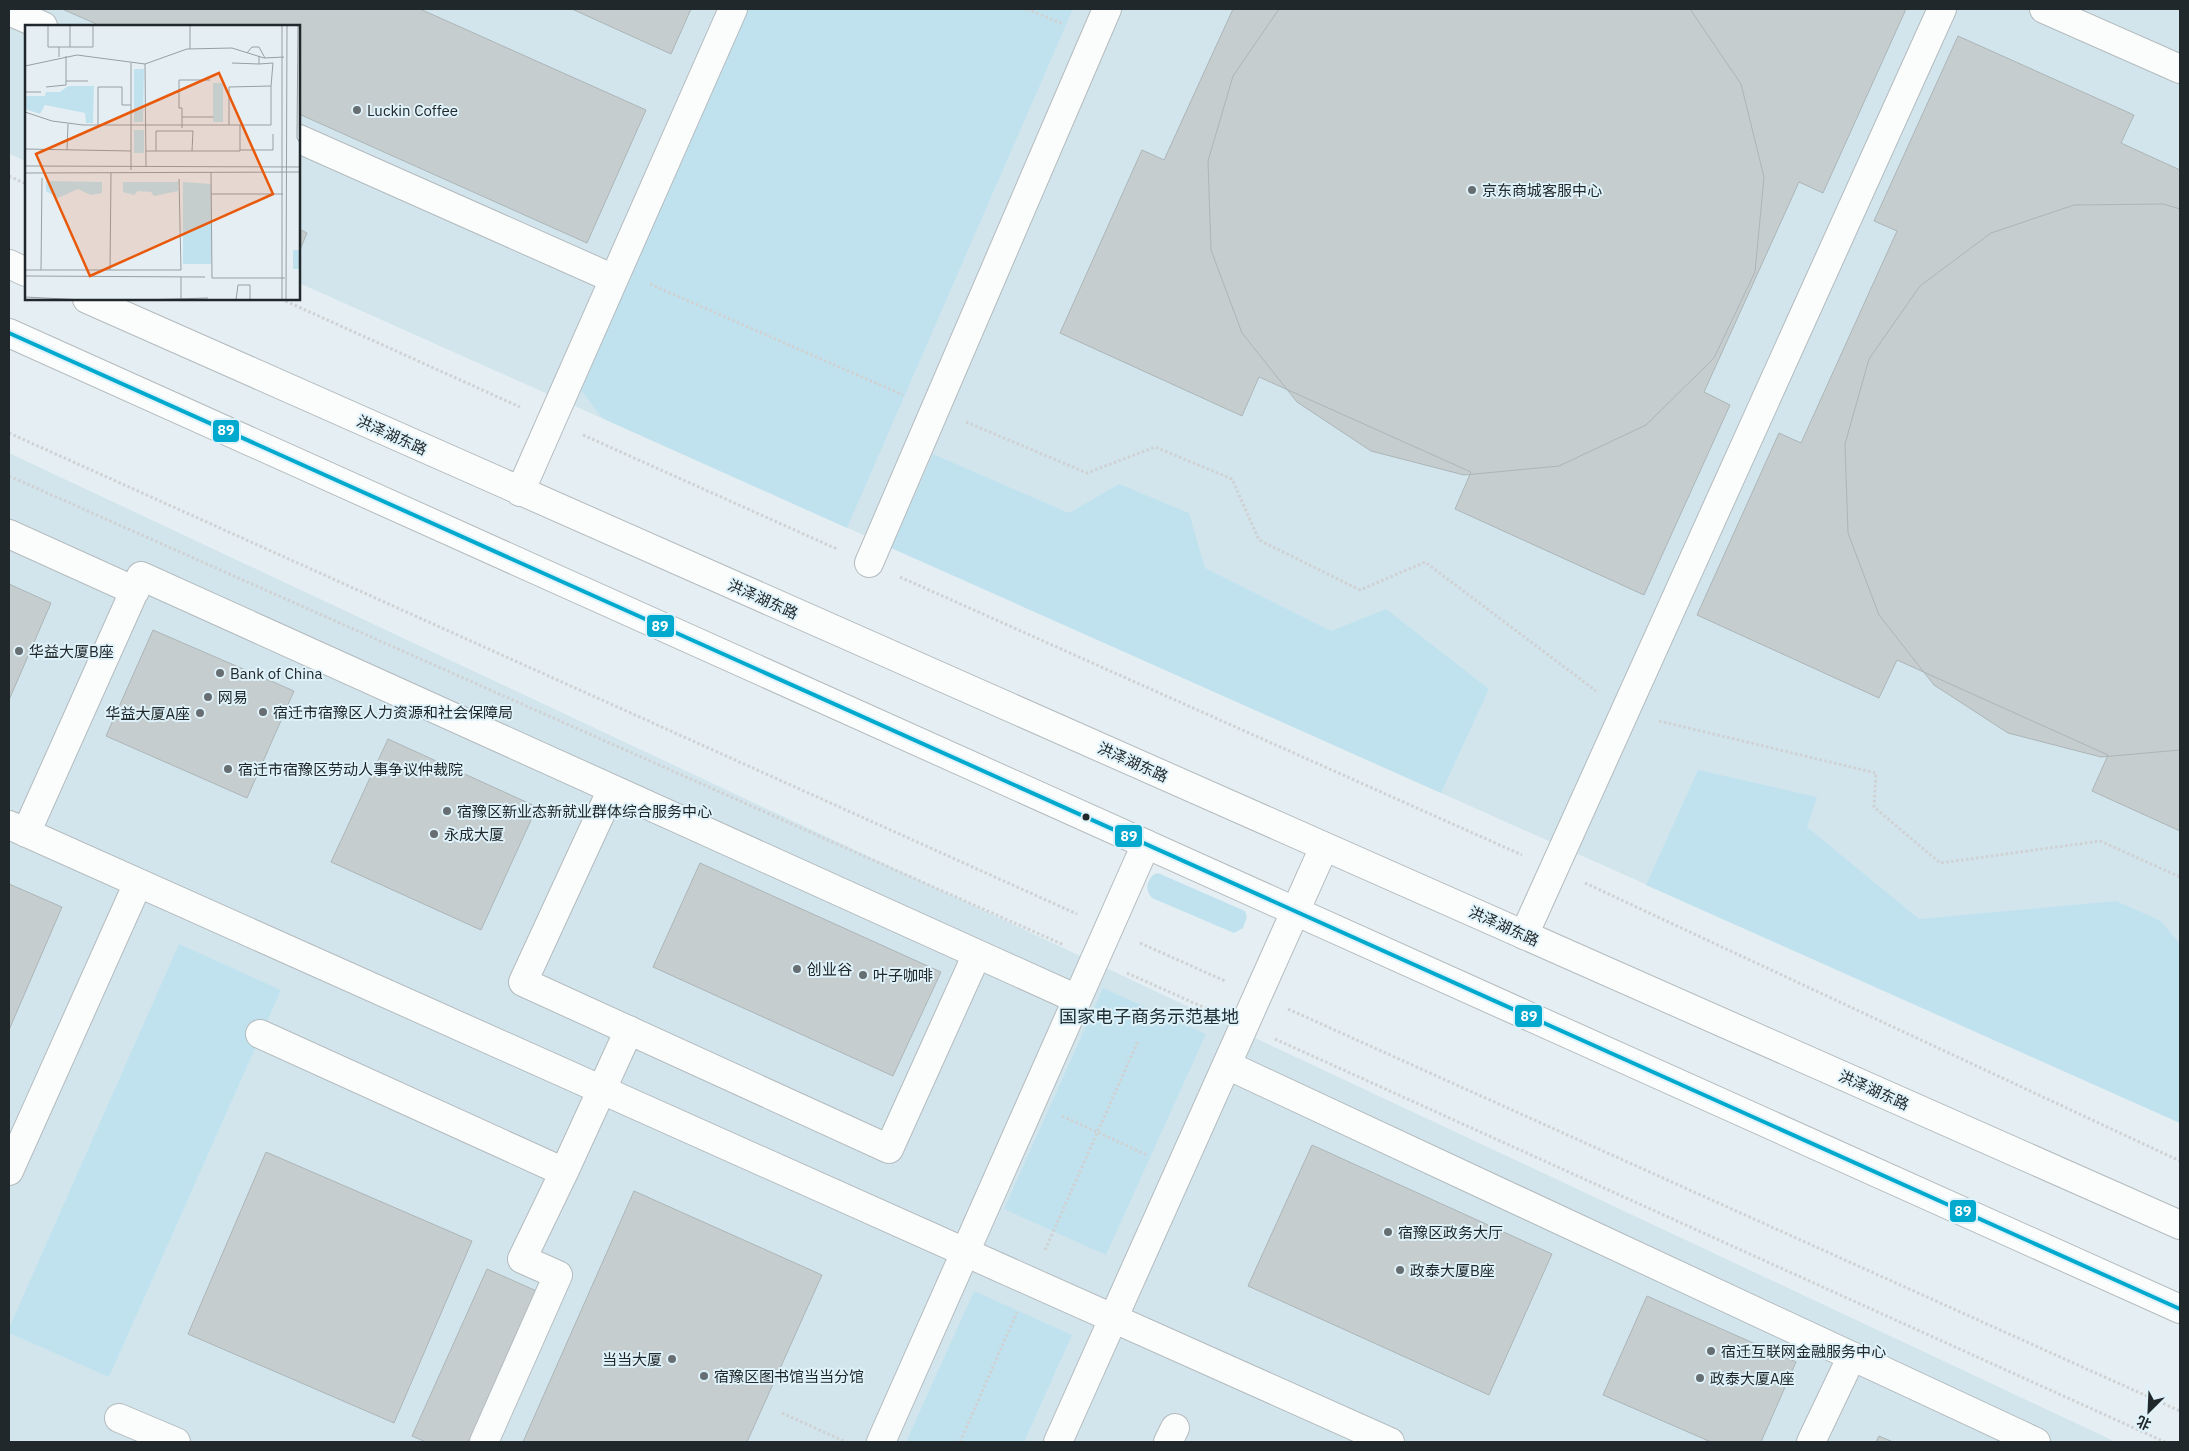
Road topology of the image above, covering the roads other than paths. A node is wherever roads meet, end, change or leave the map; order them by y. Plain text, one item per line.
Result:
1 (733, 9) edge
2 (1107, 9) edge
3 (1942, 9) edge
4 (2044, 9) edge
5 (9, 11) edge
6 (41, 25) edge
7 (2180, 69) edge
8 (300, 139) edge
9 (9, 264) edge
10 (25, 272) edge
11 (616, 274) junction
12 (89, 300) edge
13 (9, 333) edge
14 (520, 492) junction
15 (9, 534) edge
16 (869, 563) road end
17 (135, 591) junction
18 (612, 789) junction
19 (17, 829) edge
20 (1146, 844) junction
21 (1324, 847) junction
22 (138, 883) junction
23 (1295, 911) junction
24 (1524, 935) junction
25 (977, 954) junction
26 (1077, 1000) junction
27 (628, 1030) junction
28 (260, 1034) dead end
29 (1226, 1065) junction
30 (601, 1089) junction
31 (9, 1171) edge
32 (564, 1172) junction
33 (2180, 1225) edge
34 (965, 1252) junction
35 (2180, 1308) edge
36 (1114, 1318) junction
37 (1852, 1356) junction
38 (119, 1418) dead end
39 (176, 1442) edge
40 (484, 1442) edge
41 (881, 1442) edge
42 (1058, 1442) edge
43 (1390, 1442) edge
44 (1811, 1442) edge
45 (2036, 1442) edge

1 - 11 main road
2 - 16 main road
3 - 24 main road
4 - 7 main road
5 - 6 main road
8 - 11 main road
9 - 10 main road
11 - 14 main road
12 - 14 main road, 洪泽湖东路
13 - 20 main road
14 - 21 main road, 洪泽湖东路
15 - 17 main road
17 - 18 main road
17 - 19 main road
18 - 25 main road
18 - 27 main road
19 - 22 main road
20 - 23 main road
20 - 26 main road
21 - 23 main road
21 - 24 main road, 洪泽湖东路
22 - 30 main road
22 - 31 main road
23 - 29 main road
23 - 35 main road
24 - 33 main road, 洪泽湖东路
25 - 26 main road
25 - 27 main road
26 - 34 main road
27 - 30 main road
28 - 32 main road
29 - 36 main road
29 - 37 main road
30 - 32 main road
30 - 34 main road
32 - 40 main road
34 - 36 main road
34 - 41 main road
36 - 42 main road
36 - 43 main road
37 - 44 main road
37 - 45 main road
38 - 39 main road

